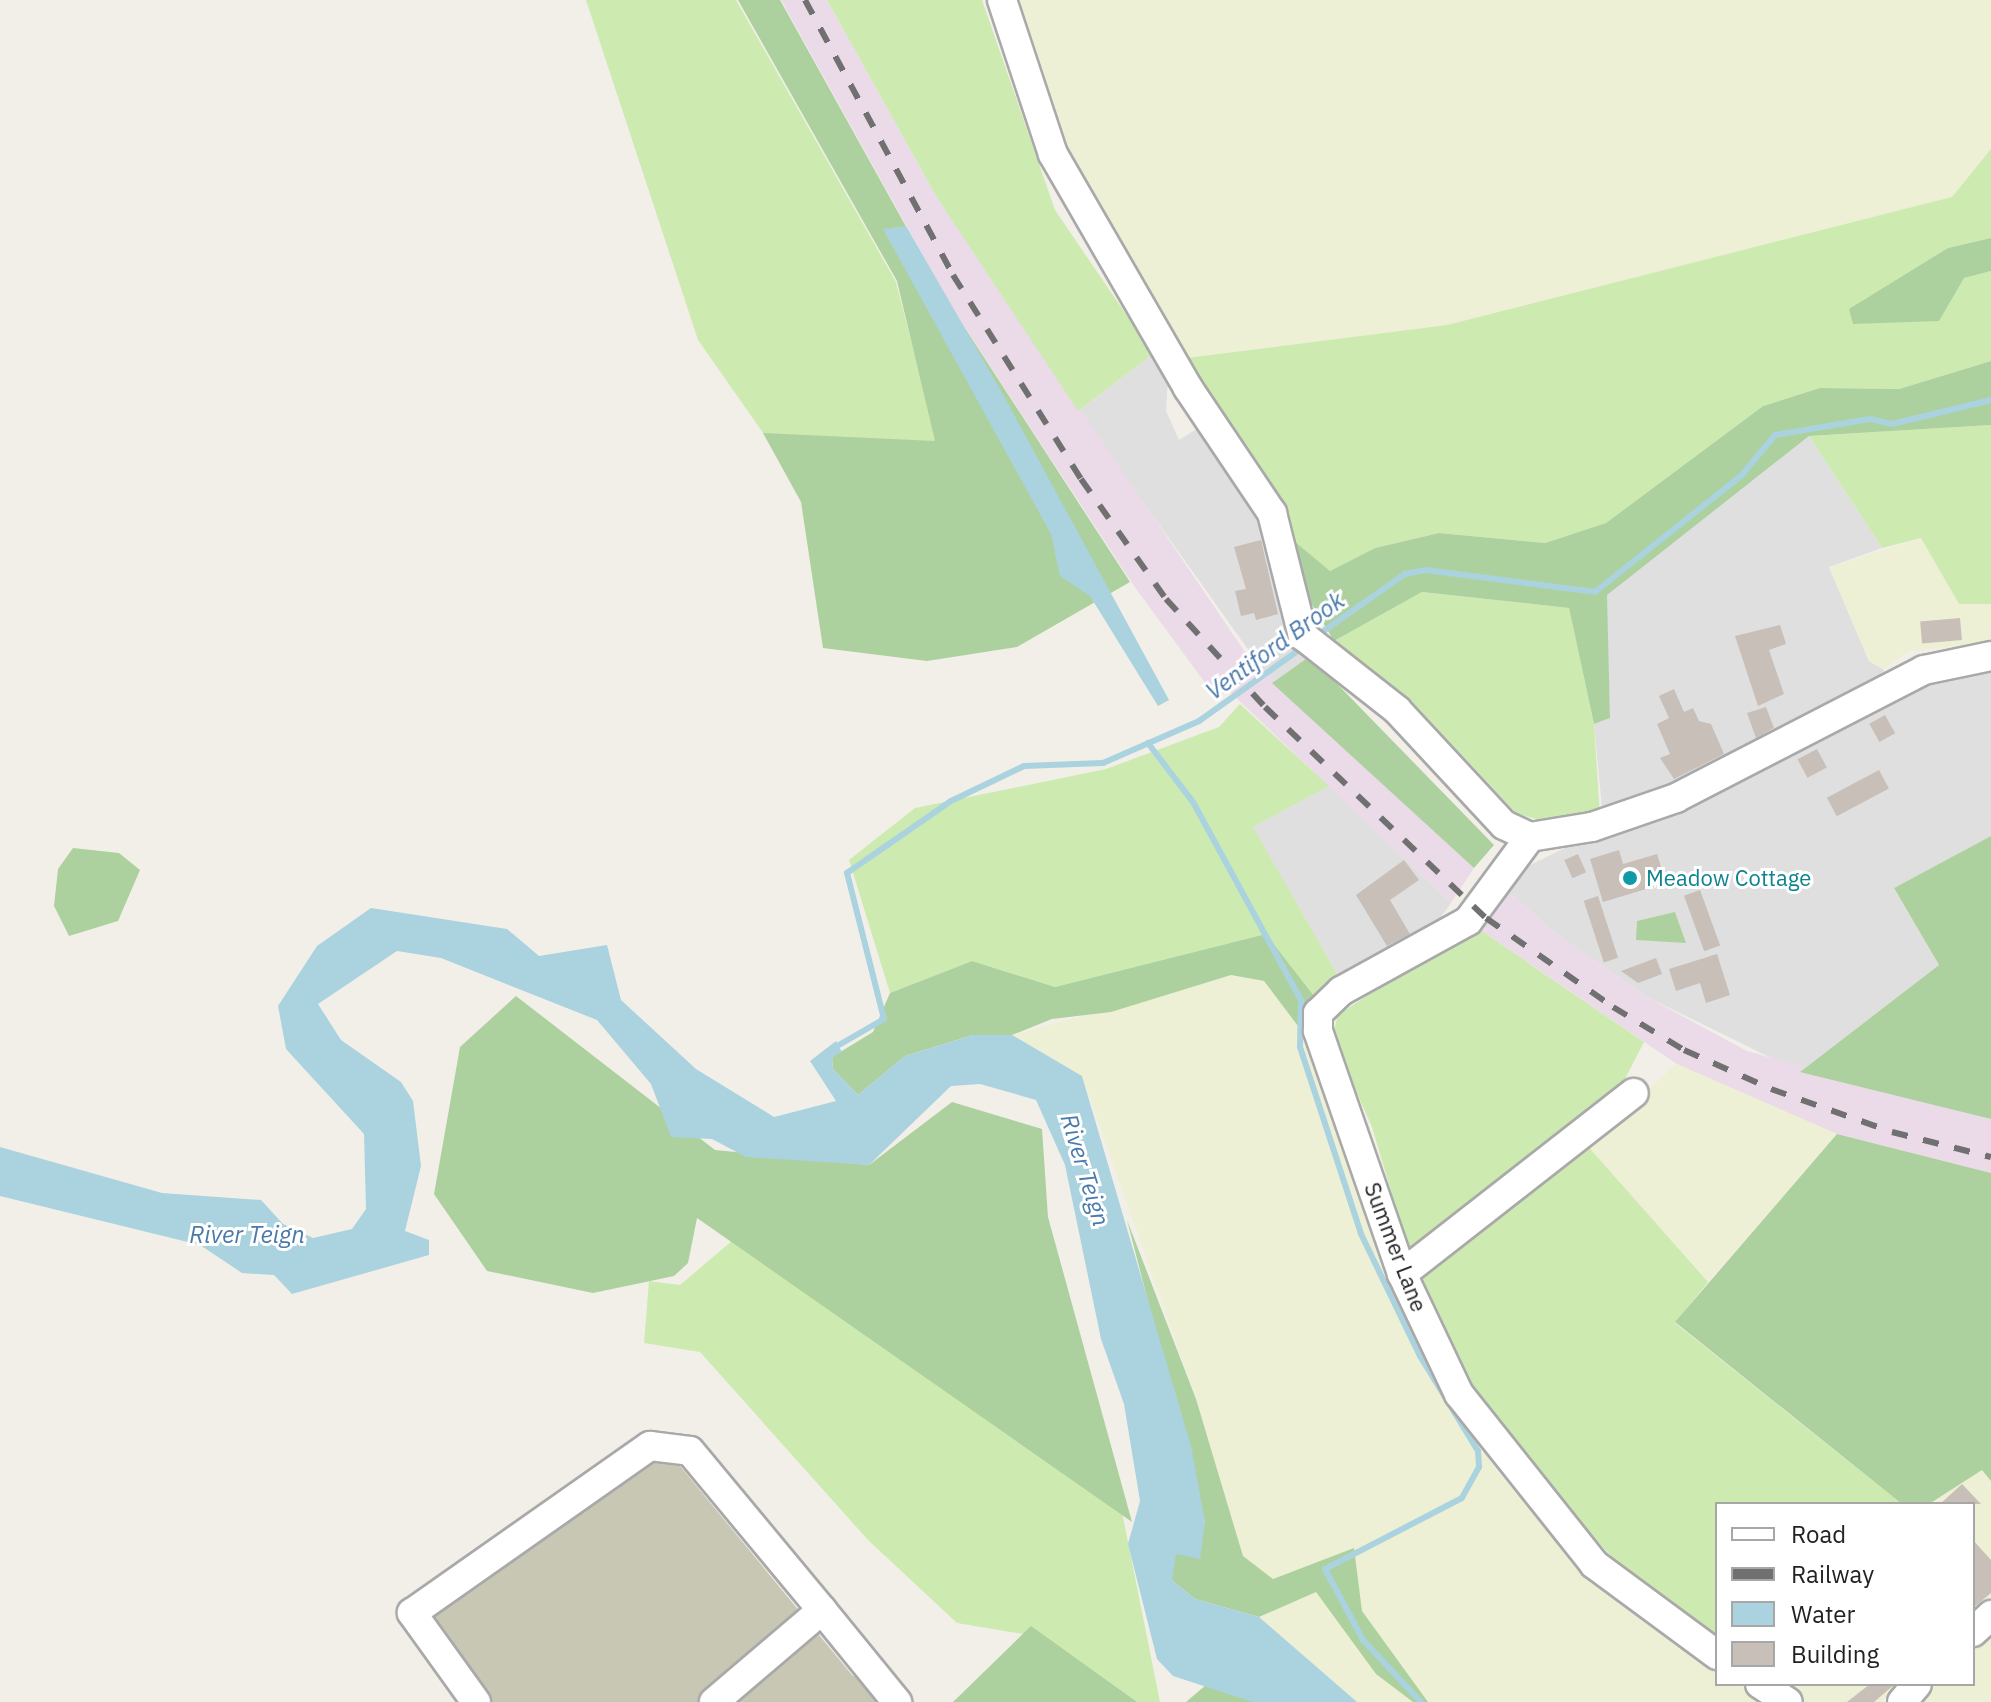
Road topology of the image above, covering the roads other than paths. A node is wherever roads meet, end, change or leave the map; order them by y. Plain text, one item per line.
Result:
1 (1002, 0) edge
2 (1991, 656) edge
3 (1530, 837) junction
4 (1634, 1093) dead end
5 (1402, 1274) junction
6 (822, 1610) junction
7 (1991, 1615) edge
8 (1975, 1630) edge
9 (1715, 1654) edge
10 (1763, 1686) edge
11 (1915, 1686) edge
12 (476, 1702) edge
13 (714, 1702) edge
14 (897, 1702) edge
15 (1788, 1702) edge
16 (1902, 1702) edge

1 - 3 street
2 - 3 street
3 - 5 street, Summer Lane
4 - 5 street
5 - 9 street, Summer Lane
6 - 12 street
6 - 13 street
6 - 14 street
7 - 8 street
10 - 15 street
11 - 16 street

